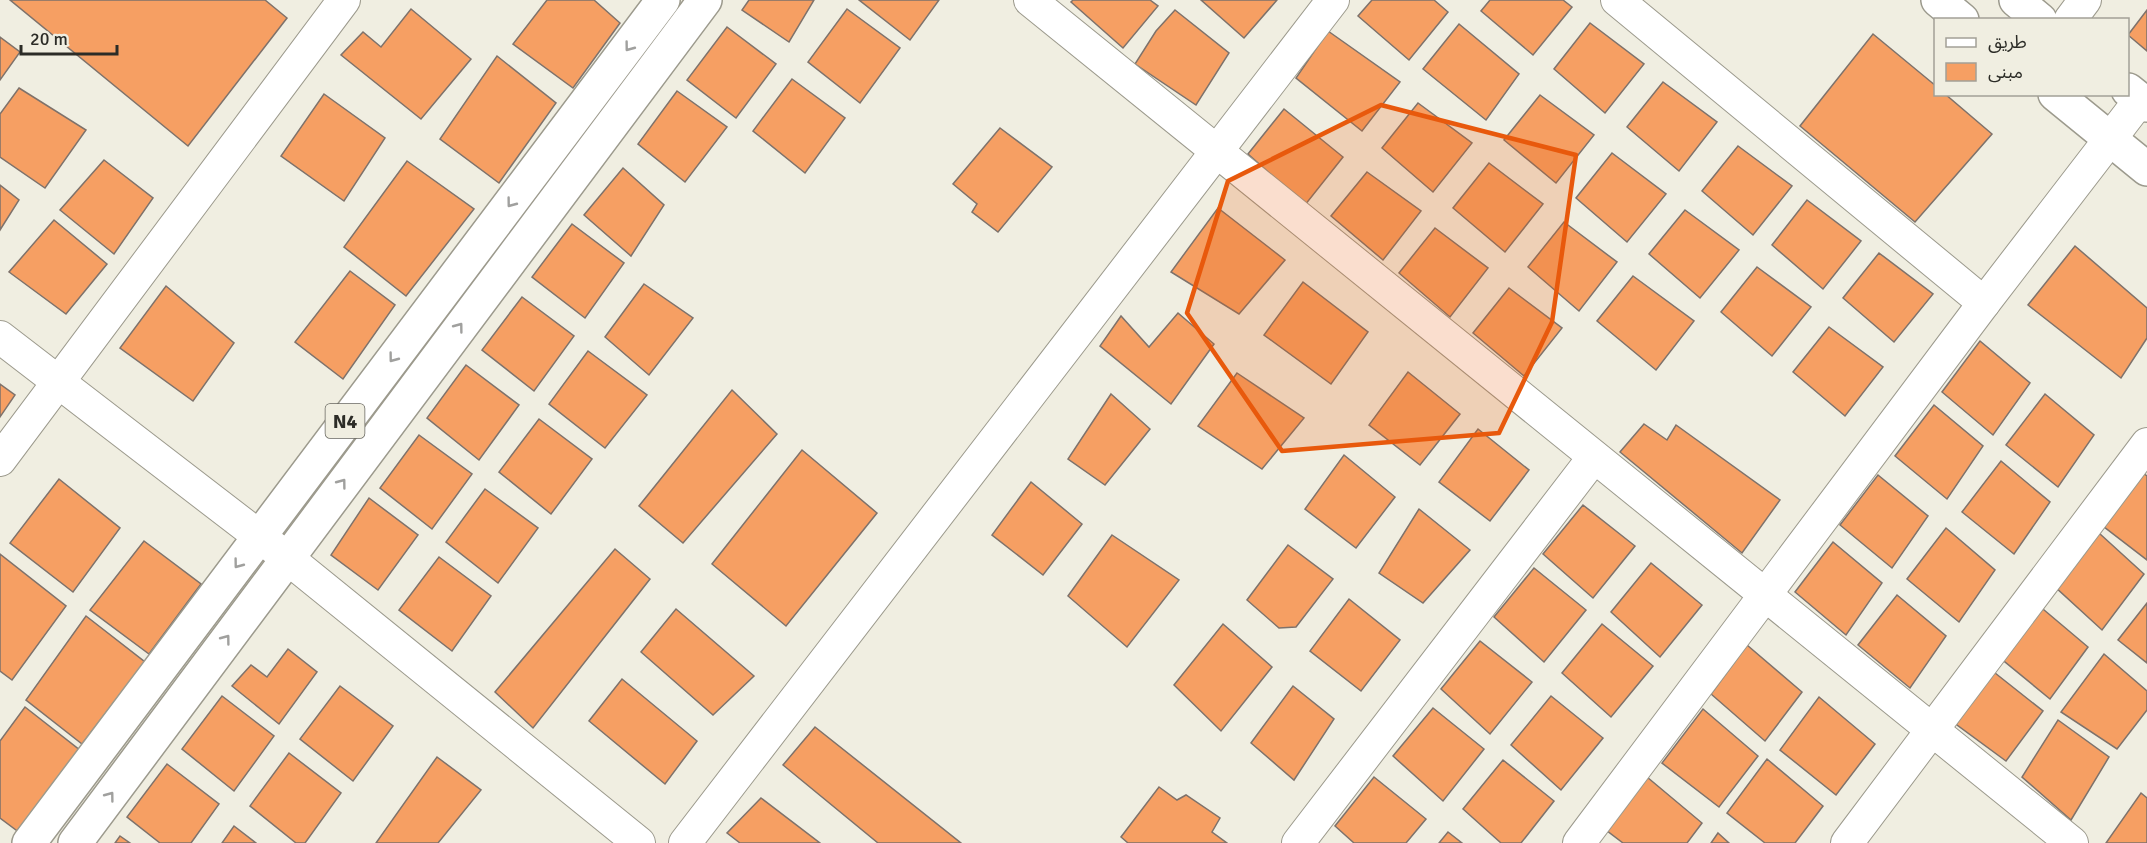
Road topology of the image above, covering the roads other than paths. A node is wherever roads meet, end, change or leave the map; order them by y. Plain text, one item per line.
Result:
1 (344, 0) edge
2 (663, 0) edge
3 (705, 0) edge
4 (1030, 0) edge
5 (1333, 0) edge
6 (1617, 0) edge
7 (1938, 0) edge
8 (2016, 0) edge
9 (2085, 0) edge
10 (1960, 18) edge
11 (2038, 18) edge
12 (2072, 18) edge
13 (2058, 96) edge
14 (2138, 98) edge
15 (2110, 138) junction
16 (1218, 152) junction
17 (2147, 169) edge
18 (1984, 303) junction
19 (0, 338) edge
20 (58, 383) junction
21 (2147, 444) edge
22 (1594, 457) junction
23 (0, 460) edge
24 (258, 537) junction
25 (286, 557) junction
26 (1766, 595) junction
27 (1932, 730) junction
28 (29, 843) edge
29 (75, 843) edge
30 (639, 843) edge
31 (685, 843) edge
32 (1298, 843) edge
33 (1579, 843) edge
34 (1847, 843) edge
35 (2072, 843) edge

1 - 20 street
2 -> 24 main road, N4
25 -> 3 main road, N4
4 - 16 street
5 - 16 street
6 - 18 street
7 - 10 main road
8 - 11 main road
9 - 12 street
13 - 15 main road
14 - 15 street
15 - 17 main road
15 - 18 street
16 - 22 street
16 - 31 street
18 - 26 street
19 - 20 street
20 - 23 street
20 - 24 street
21 - 27 street
22 - 26 street
22 - 32 street
24 - 25 street
24 -> 28 main road, N4
29 -> 25 main road, N4
25 - 30 street
26 - 27 street
26 - 33 street
27 - 34 street
27 - 35 street

